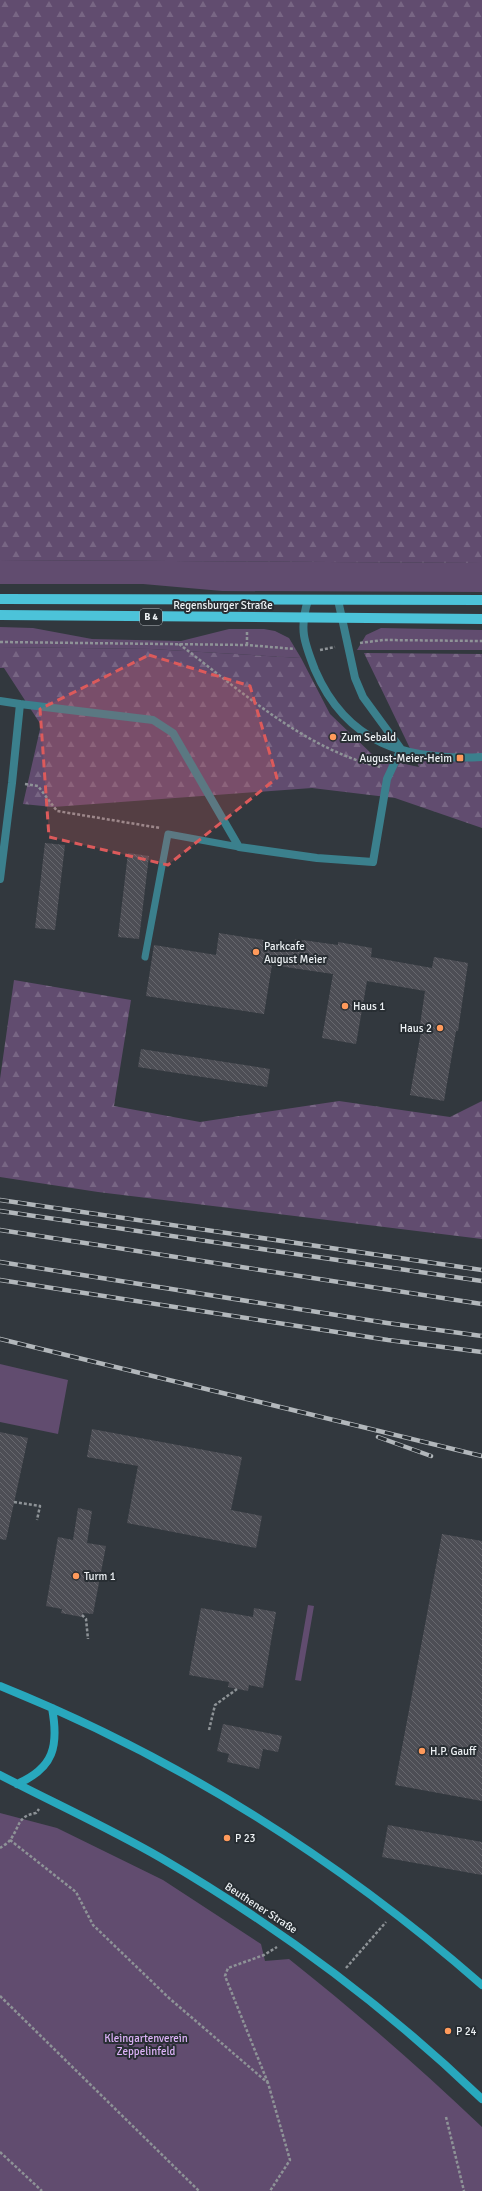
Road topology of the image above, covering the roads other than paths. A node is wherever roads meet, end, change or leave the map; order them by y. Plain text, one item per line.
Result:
1 (0, 599) edge
2 (308, 600) junction
3 (338, 600) junction
4 (482, 600) edge
5 (0, 615) edge
6 (303, 618) junction
7 (342, 618) junction
8 (482, 620) edge
9 (0, 701) edge
10 (20, 704) junction
11 (401, 749) junction
12 (482, 757) edge
13 (239, 847) junction
14 (0, 879) edge
15 (145, 957) dead end
16 (0, 1686) edge
17 (52, 1708) junction
18 (0, 1775) edge
19 (17, 1784) junction
20 (482, 1985) edge
21 (482, 2099) edge

1 - 2 main road, B 4
2 - 3 main road, B 4
2 - 6 street
3 - 4 main road, B 4
3 - 7 street
5 - 6 main road, Regensburger Straße / B 4
6 - 7 main road, Regensburger Straße / B 4
6 - 11 street
7 - 8 main road, Regensburger Straße / B 4
7 - 11 street
9 - 10 street
10 - 13 street
10 - 14 street
11 - 12 street
11 - 13 street
13 - 15 lane
16 - 17 main road
17 - 19 main road
17 - 20 main road
18 - 19 main road, Beuthener Straße
19 - 21 main road, Beuthener Straße

